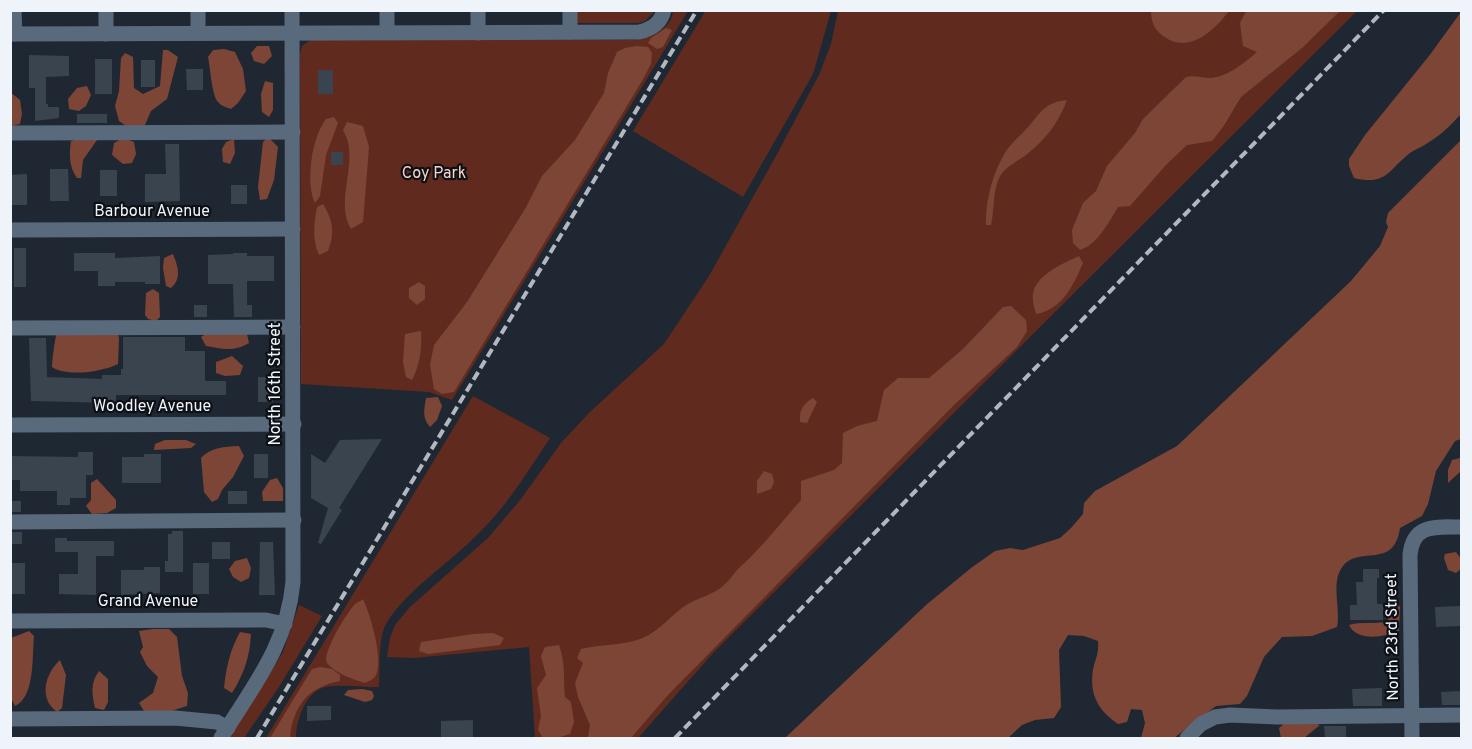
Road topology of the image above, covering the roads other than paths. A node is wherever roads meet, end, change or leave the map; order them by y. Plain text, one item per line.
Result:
1 (14, 10) edge
2 (106, 10) edge
3 (198, 10) edge
4 (292, 10) edge
5 (387, 10) edge
6 (478, 10) edge
7 (570, 10) edge
8 (660, 17) edge
9 (387, 32) junction
10 (570, 32) junction
11 (198, 33) junction
12 (292, 33) junction
13 (478, 33) junction
14 (13, 34) edge
15 (106, 34) junction
16 (293, 132) junction
17 (10, 133) edge
18 (293, 229) junction
19 (10, 230) edge
20 (294, 327) junction
21 (10, 328) edge
22 (294, 424) junction
23 (10, 425) edge
24 (294, 520) junction
25 (10, 522) edge
26 (1461, 527) edge
27 (10, 621) edge
28 (285, 624) junction
29 (1412, 715) junction
30 (1461, 715) edge
31 (10, 719) edge
32 (224, 733) edge
33 (1187, 738) edge
34 (1412, 738) edge

1 - 14 street
2 - 15 street
3 - 11 street
4 - 12 street, North 16th Street
5 - 9 street
6 - 13 street
7 - 10 street
8 - 10 street
9 - 12 street
9 - 13 street
10 - 13 street
11 - 12 street
11 - 15 street
12 - 16 street, North 16th Street
14 - 15 street
16 - 17 street
16 - 18 street, North 16th Street
18 - 19 street, Barbour Avenue
18 - 20 street, North 16th Street
20 - 21 street
20 - 22 street, North 16th Street
22 - 23 street, Woodley Avenue
22 - 24 street, North 16th Street
24 - 25 street
24 - 28 street, North 16th Street
26 - 29 street, North 23rd Street
27 - 28 street, Grand Avenue
28 - 32 street, North 16th Street
29 - 30 street
29 - 33 street
29 - 34 street, North 23rd Street
31 - 32 street

